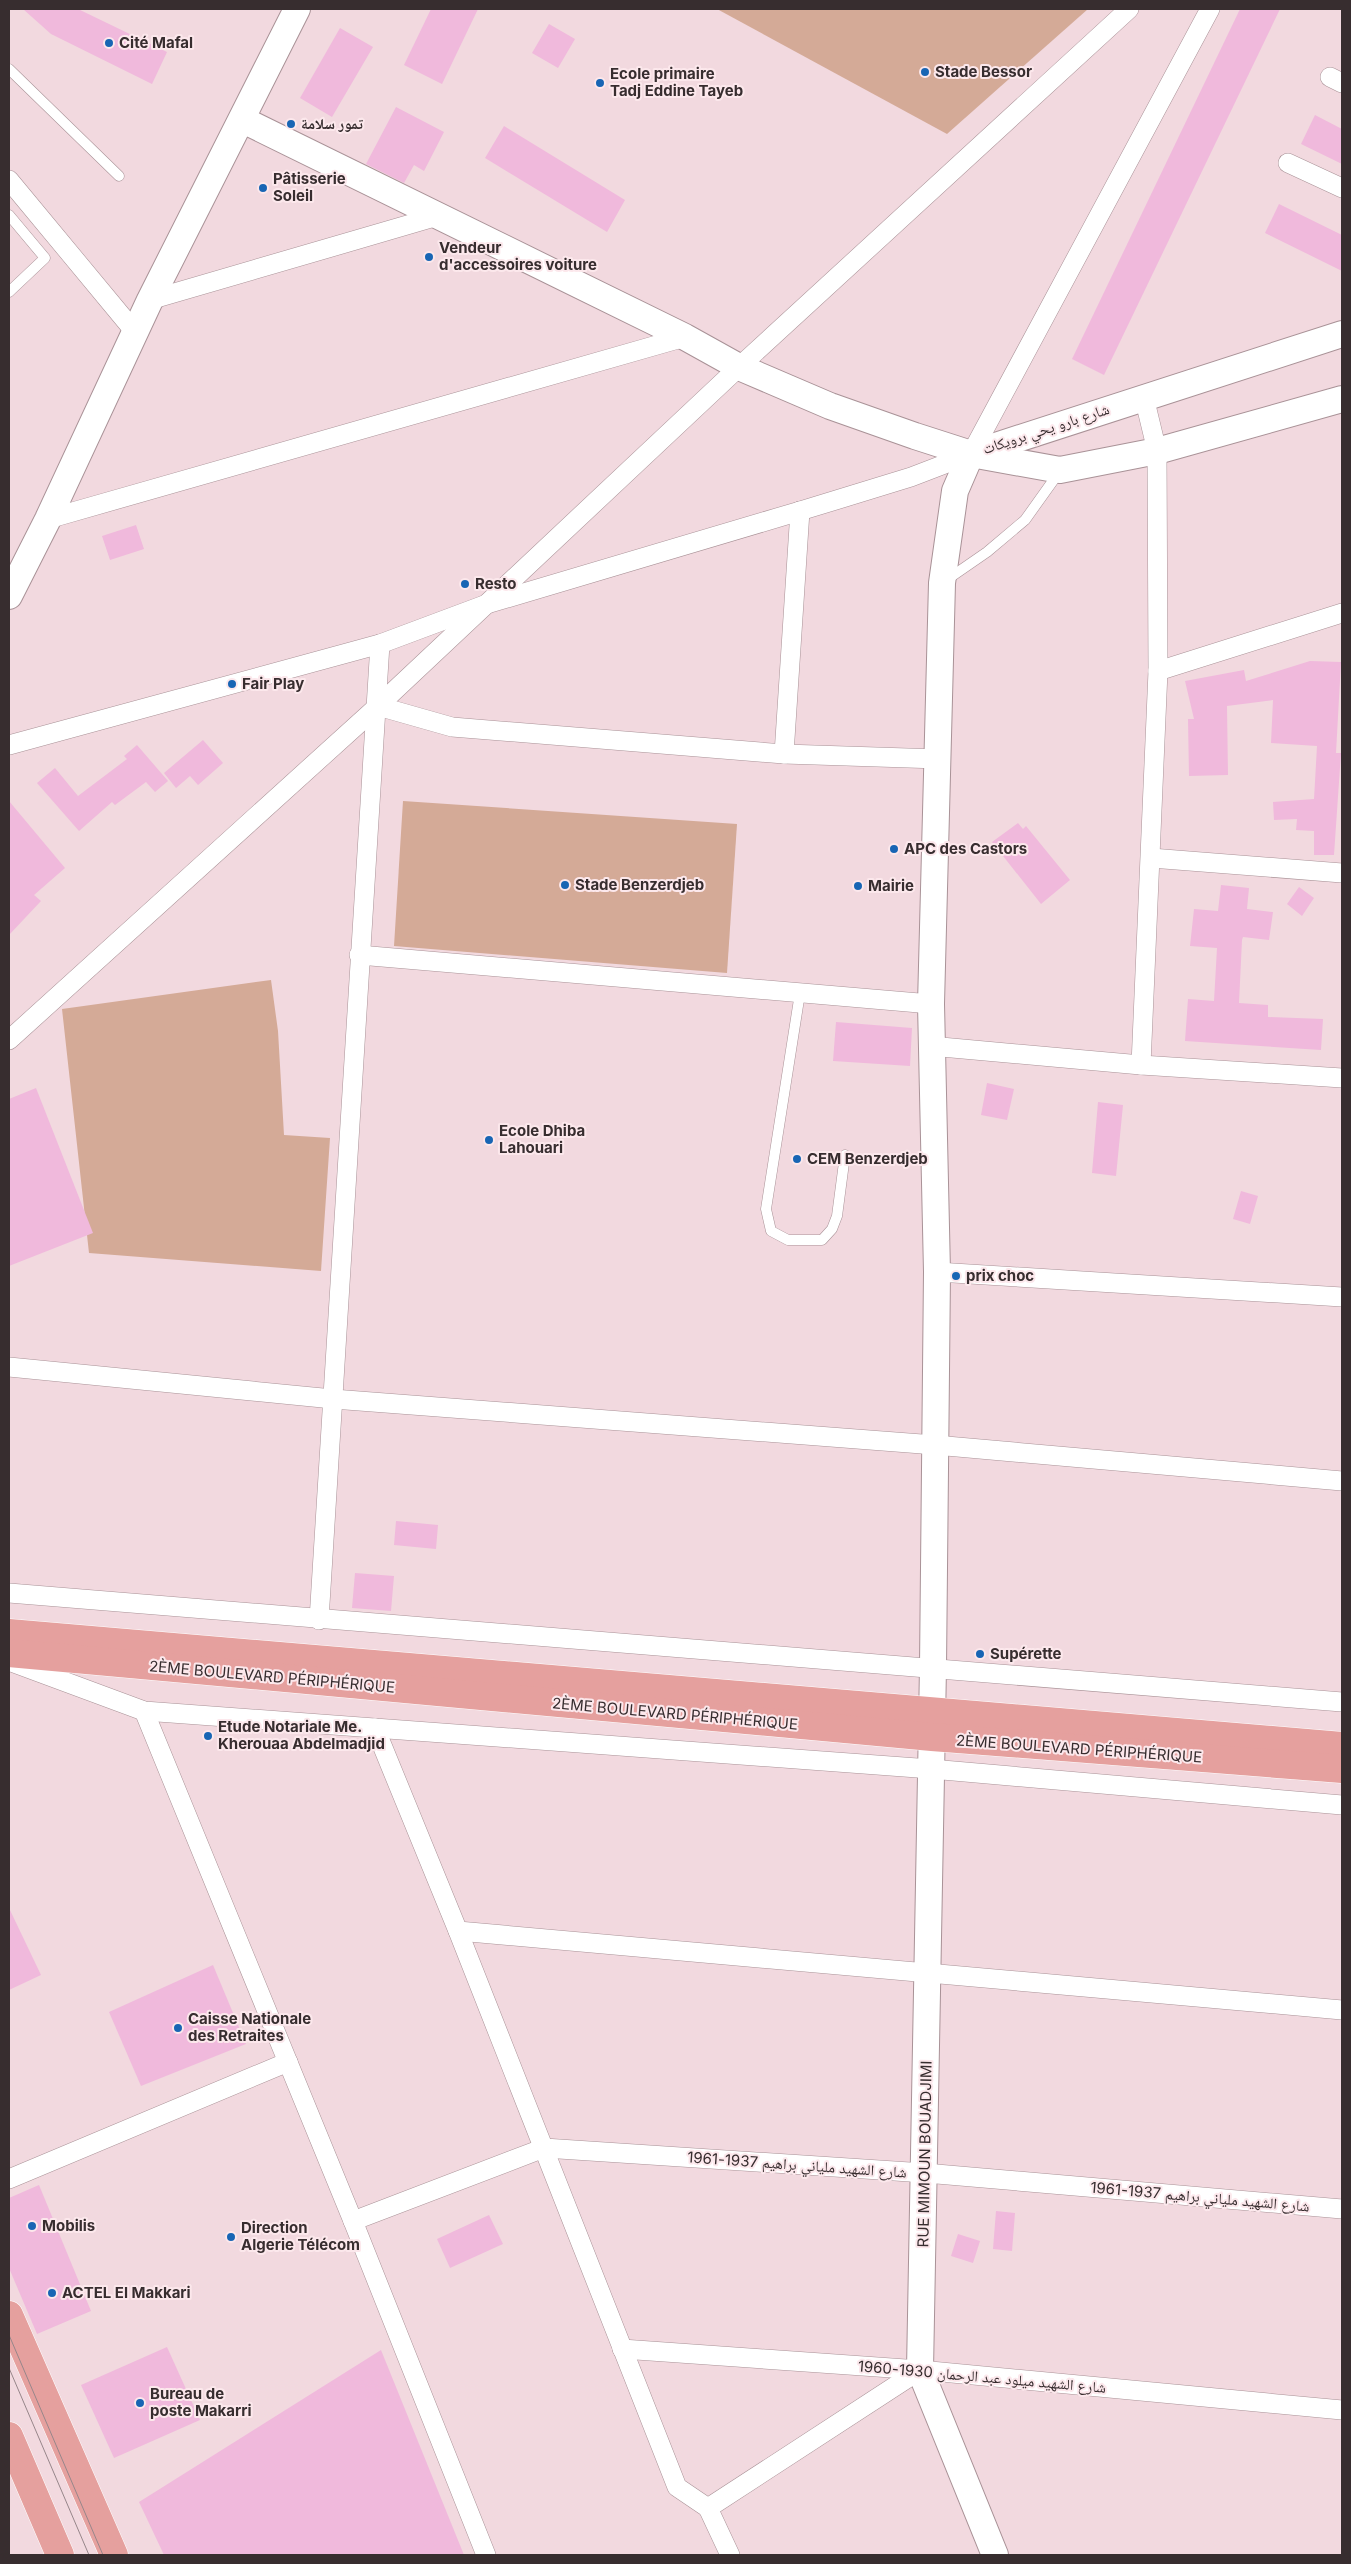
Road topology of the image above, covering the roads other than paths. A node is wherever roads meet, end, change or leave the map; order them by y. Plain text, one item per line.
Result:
1 (297, 9) edge
2 (1129, 9) edge
3 (1210, 9) edge
4 (9, 68) edge
5 (243, 120) junction
6 (1288, 163) dead end
7 (119, 176) dead end
8 (9, 180) edge
9 (1342, 188) edge
10 (9, 215) edge
11 (438, 216) junction
12 (9, 292) edge
13 (150, 300) junction
14 (135, 332) junction
15 (1342, 334) edge
16 (685, 337) junction
17 (739, 367) junction
18 (1144, 396) junction
19 (1342, 399) edge
20 (1157, 451) junction
21 (971, 454) junction
22 (1060, 470) junction
23 (800, 511) junction
24 (48, 518) junction
25 (942, 583) junction
26 (9, 596) edge
27 (487, 604) junction
28 (1342, 613) edge
29 (380, 644) junction
30 (1158, 671) junction
31 (378, 706) junction
32 (9, 745) edge
33 (784, 754) junction
34 (939, 759) junction
35 (1151, 858) junction
36 (1342, 872) edge
37 (359, 955) junction
38 (800, 993) junction
39 (931, 1004) junction
40 (9, 1040) edge
41 (930, 1046) junction
42 (1141, 1065) junction
43 (1342, 1078) edge
44 (845, 1155) dead end
45 (937, 1272) junction
46 (1342, 1297) edge
47 (9, 1367) edge
48 (333, 1399) junction
49 (935, 1445) junction
50 (1342, 1481) edge
51 (9, 1593) edge
52 (319, 1620) junction
53 (9, 1633) edge
54 (9, 1653) edge
55 (9, 1661) edge
56 (933, 1667) junction
57 (1342, 1702) edge
58 (144, 1710) junction
59 (932, 1724) junction
60 (375, 1728) junction
61 (1342, 1746) edge
62 (1342, 1769) edge
63 (931, 1770) junction
64 (1342, 1805) edge
65 (458, 1931) junction
66 (928, 1974) junction
67 (1342, 2010) edge
68 (288, 2062) junction
69 (544, 2148) junction
70 (926, 2173) junction
71 (9, 2179) edge
72 (1342, 2209) edge
73 (353, 2221) junction
74 (9, 2315) edge
75 (622, 2349) junction
76 (920, 2370) junction
77 (1342, 2410) edge
78 (9, 2436) edge
79 (708, 2508) junction
80 (60, 2555) edge
81 (114, 2555) edge
82 (486, 2555) edge
83 (730, 2555) edge
84 (995, 2555) edge

1 - 5 main road
2 - 17 street
3 - 21 street
4 - 7 lane
5 - 11 main road
5 - 13 main road
6 - 9 street
8 - 14 street
10 - 12 lane
11 - 13 street
11 - 16 main road
13 - 14 main road
14 - 24 main road
15 - 18 main road, شارع بارو يحي برويكات
16 - 17 main road
16 - 24 street
17 - 21 main road
17 - 27 street
18 - 20 street
18 - 21 main road, شارع بارو يحي برويكات
19 - 20 main road, شارع بارو يحي برويكات
20 - 22 main road, شارع بارو يحي برويكات
20 - 30 street
21 - 22 main road, شارع بارو يحي برويكات
21 - 23 street
21 - 25 main road, RUE MIMOUN BOUADJIMI
22 - 25 lane
23 - 27 street
23 - 33 street
24 - 26 main road
25 - 34 main road, RUE MIMOUN BOUADJIMI
27 - 29 street
27 - 31 street
28 - 30 street
29 - 31 street
29 - 32 street
30 - 35 street
31 - 33 street
31 - 37 street
31 - 40 street
33 - 34 street
34 - 39 main road, RUE MIMOUN BOUADJIMI
35 - 36 street
35 - 42 street
37 - 38 street
37 - 48 street
38 - 39 street
38 - 44 lane
39 - 41 main road, RUE MIMOUN BOUADJIMI
41 - 42 street
41 - 45 main road, RUE MIMOUN BOUADJIMI
42 - 43 street
45 - 46 street
45 - 49 main road, RUE MIMOUN BOUADJIMI
47 - 48 street
48 - 49 street
48 - 52 street
49 - 50 street
49 - 56 main road, RUE MIMOUN BOUADJIMI
51 - 52 street
52 - 56 street
53 - 59 main road, 2ÈME BOULEVARD PÉRIPHÉRIQUE
54 - 59 main road, 2ÈME BOULEVARD PÉRIPHÉRIQUE
55 - 58 street
56 - 57 street
56 - 59 main road, RUE MIMOUN BOUADJIMI
58 - 60 street
58 - 68 street
59 - 61 main road, 2ÈME BOULEVARD PÉRIPHÉRIQUE
59 - 62 main road, 2ÈME BOULEVARD PÉRIPHÉRIQUE
59 - 63 main road, RUE MIMOUN BOUADJIMI
60 - 63 street
60 - 65 street
63 - 64 street
63 - 66 main road, RUE MIMOUN BOUADJIMI
65 - 66 street
65 - 69 street
66 - 67 street
66 - 70 main road, RUE MIMOUN BOUADJIMI
68 - 71 street
68 - 73 street
69 - 70 street, شارع الشهيد ملياني براهيم 1937-1961
69 - 73 street, شارع الشهيد ملياني براهيم 1937-1961
69 - 75 street
70 - 72 street, شارع الشهيد ملياني براهيم 1937-1961
70 - 76 main road, RUE MIMOUN BOUADJIMI
73 - 82 street
74 - 81 main road
75 - 76 street, شارع الشهيد ميلود عبد الرحمان 1930-1960
75 - 79 street
76 - 77 street, شارع الشهيد ميلود عبد الرحمان 1930-1960
76 - 79 street
76 - 84 main road, RUE MIMOUN BOUADJIMI
78 - 80 main road
79 - 83 street

